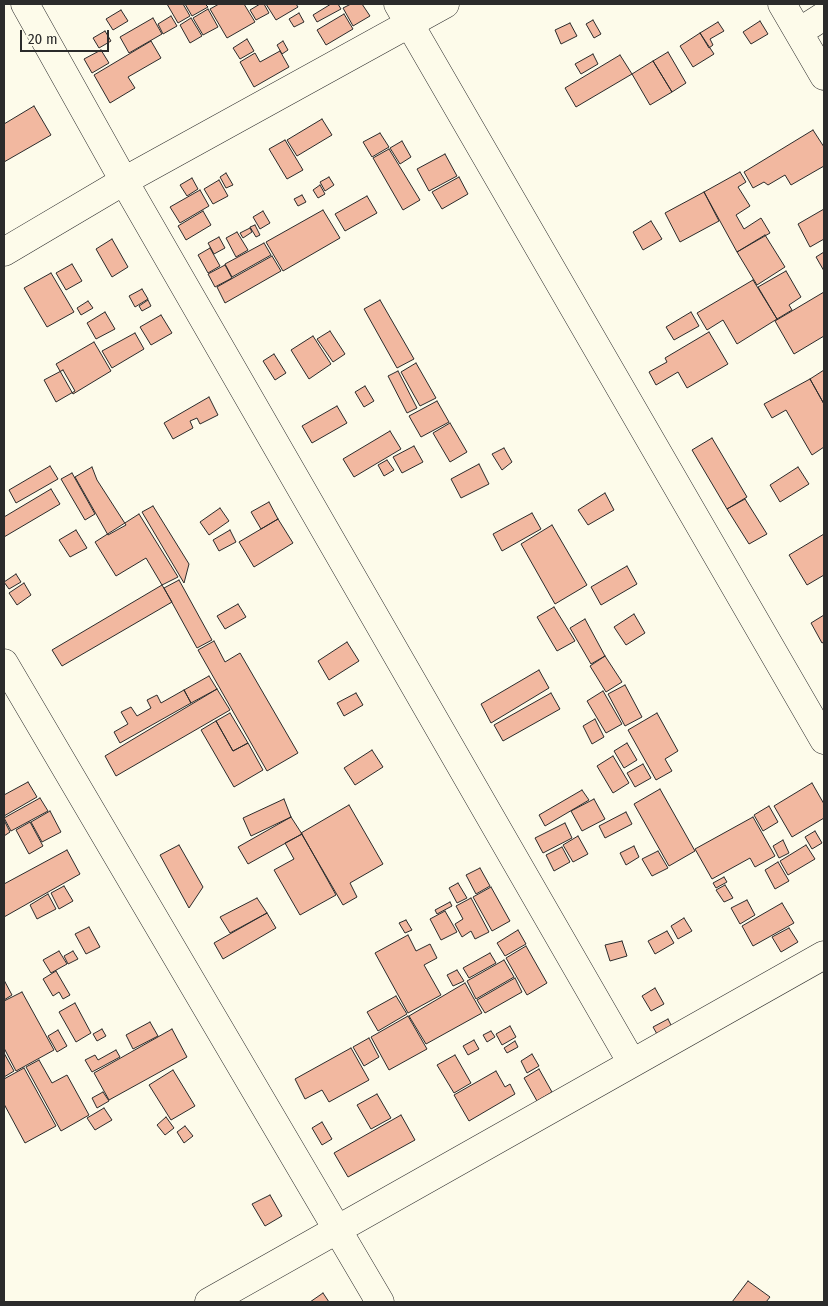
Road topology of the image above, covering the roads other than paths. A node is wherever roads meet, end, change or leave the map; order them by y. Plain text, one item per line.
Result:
1 (25, 4) edge
2 (446, 4) edge
3 (782, 4) edge
4 (403, 14) edge
5 (824, 16) edge
6 (799, 32) junction
7 (824, 76) edge
8 (124, 181) junction
9 (4, 252) edge
10 (4, 664) edge
11 (824, 740) edge
12 (824, 955) edge
13 (632, 1063) junction
14 (338, 1230) junction
15 (209, 1302) edge
16 (380, 1302) edge

1 - 8 street
2 - 4 street
3 - 6 street
4 - 8 street
4 - 11 street
5 - 6 street
6 - 7 street
8 - 9 street
8 - 13 street
10 - 14 street
12 - 13 street
13 - 14 street
14 - 15 street
14 - 16 street

